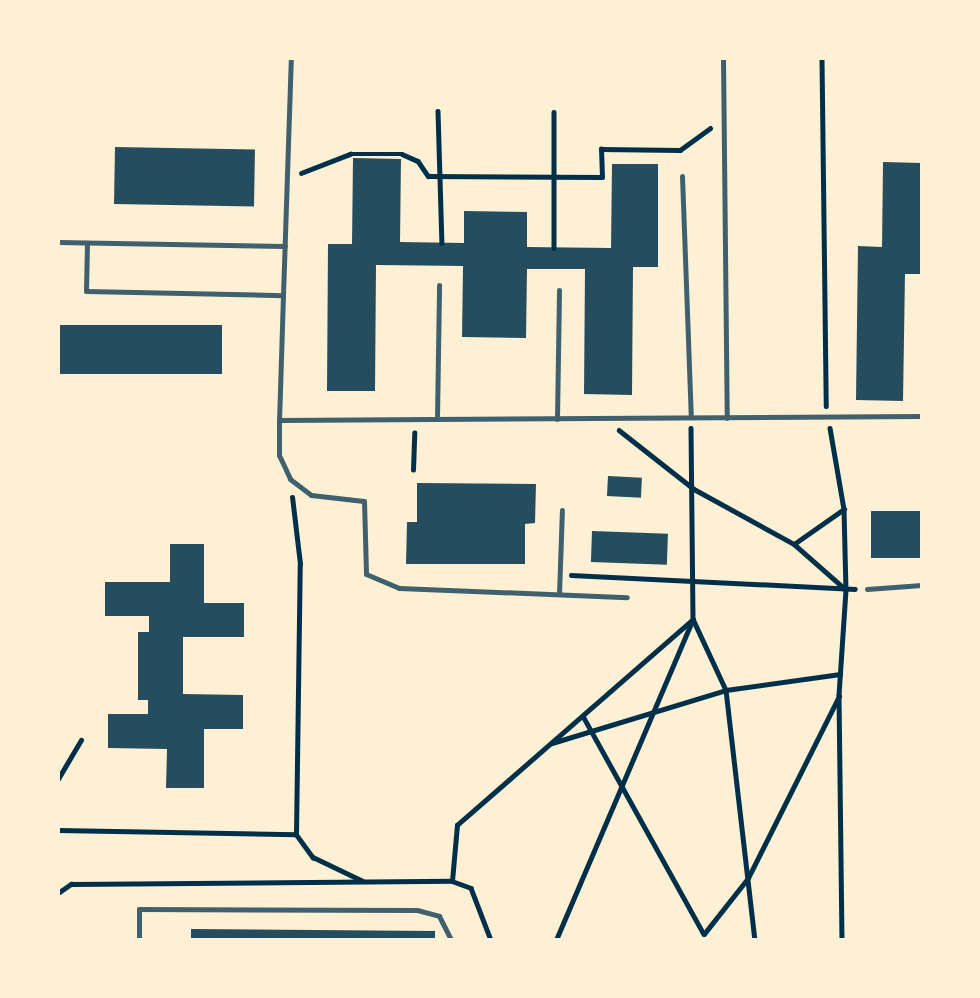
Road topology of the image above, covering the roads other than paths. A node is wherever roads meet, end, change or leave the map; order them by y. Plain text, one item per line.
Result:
1 (290, 58) edge
2 (723, 58) edge
3 (682, 176) dead end
4 (58, 242) edge
5 (87, 243) junction
6 (285, 246) junction
7 (439, 285) dead end
8 (559, 290) dead end
9 (283, 295) junction
10 (691, 416) junction
11 (922, 416) edge
12 (437, 418) junction
13 (727, 418) junction
14 (557, 419) junction
15 (279, 420) junction
16 (562, 510) dead end
17 (922, 585) edge
18 (867, 589) dead end
19 (559, 594) junction
20 (627, 597) dead end
21 (139, 940) edge
22 (451, 940) edge

1 - 6 lane
2 - 13 lane
3 - 10 lane
4 - 5 lane
5 - 6 lane
5 - 9 lane
6 - 9 lane
7 - 12 lane
8 - 14 lane
9 - 15 lane
10 - 13 lane
10 - 14 lane
11 - 13 lane
12 - 14 lane
12 - 15 lane
15 - 19 lane
16 - 19 lane
17 - 18 lane
19 - 20 lane
21 - 22 lane

